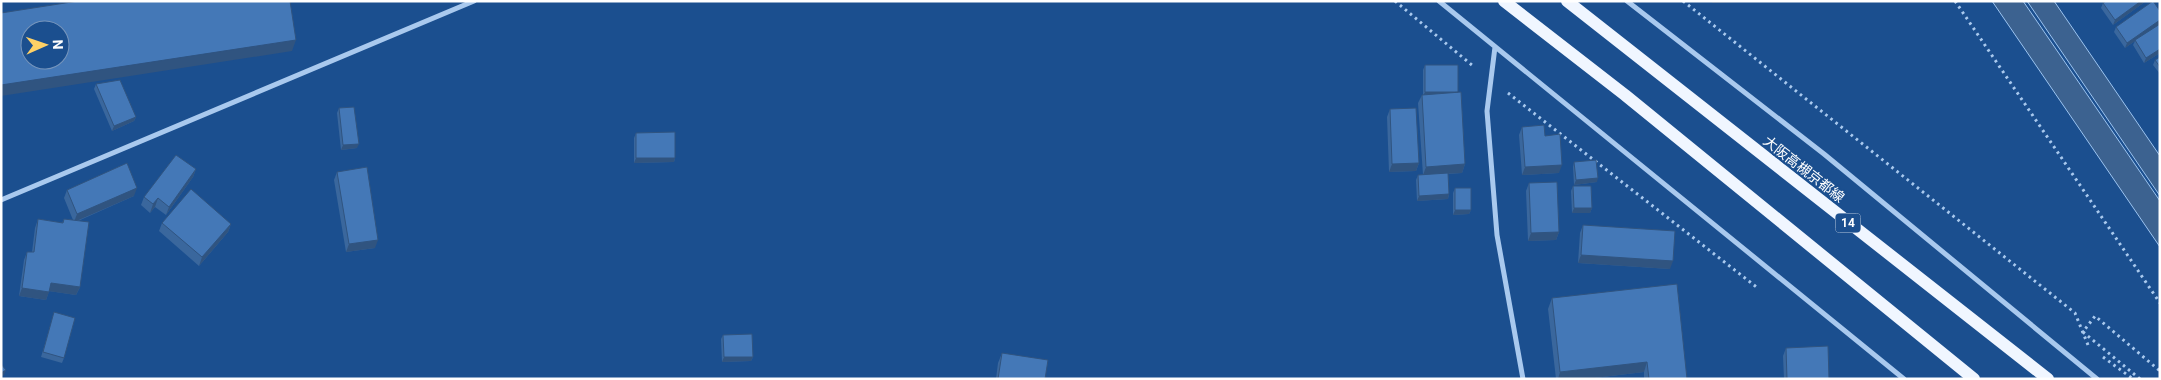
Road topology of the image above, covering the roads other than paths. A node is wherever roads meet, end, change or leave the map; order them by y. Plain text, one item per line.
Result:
1 (474, 1) edge
2 (1439, 1) edge
3 (1504, 1) edge
4 (1567, 1) edge
5 (1627, 1) edge
6 (1495, 47) junction
7 (1, 200) edge
8 (1523, 379) edge
9 (1904, 379) edge
10 (1974, 379) edge
11 (2048, 379) edge
12 (2097, 379) edge

1 - 7 street
2 - 6 street
3 - 10 main road
4 - 11 main road, 大阪高槻京都線 / 14
5 - 12 street
6 - 8 street
6 - 9 street

